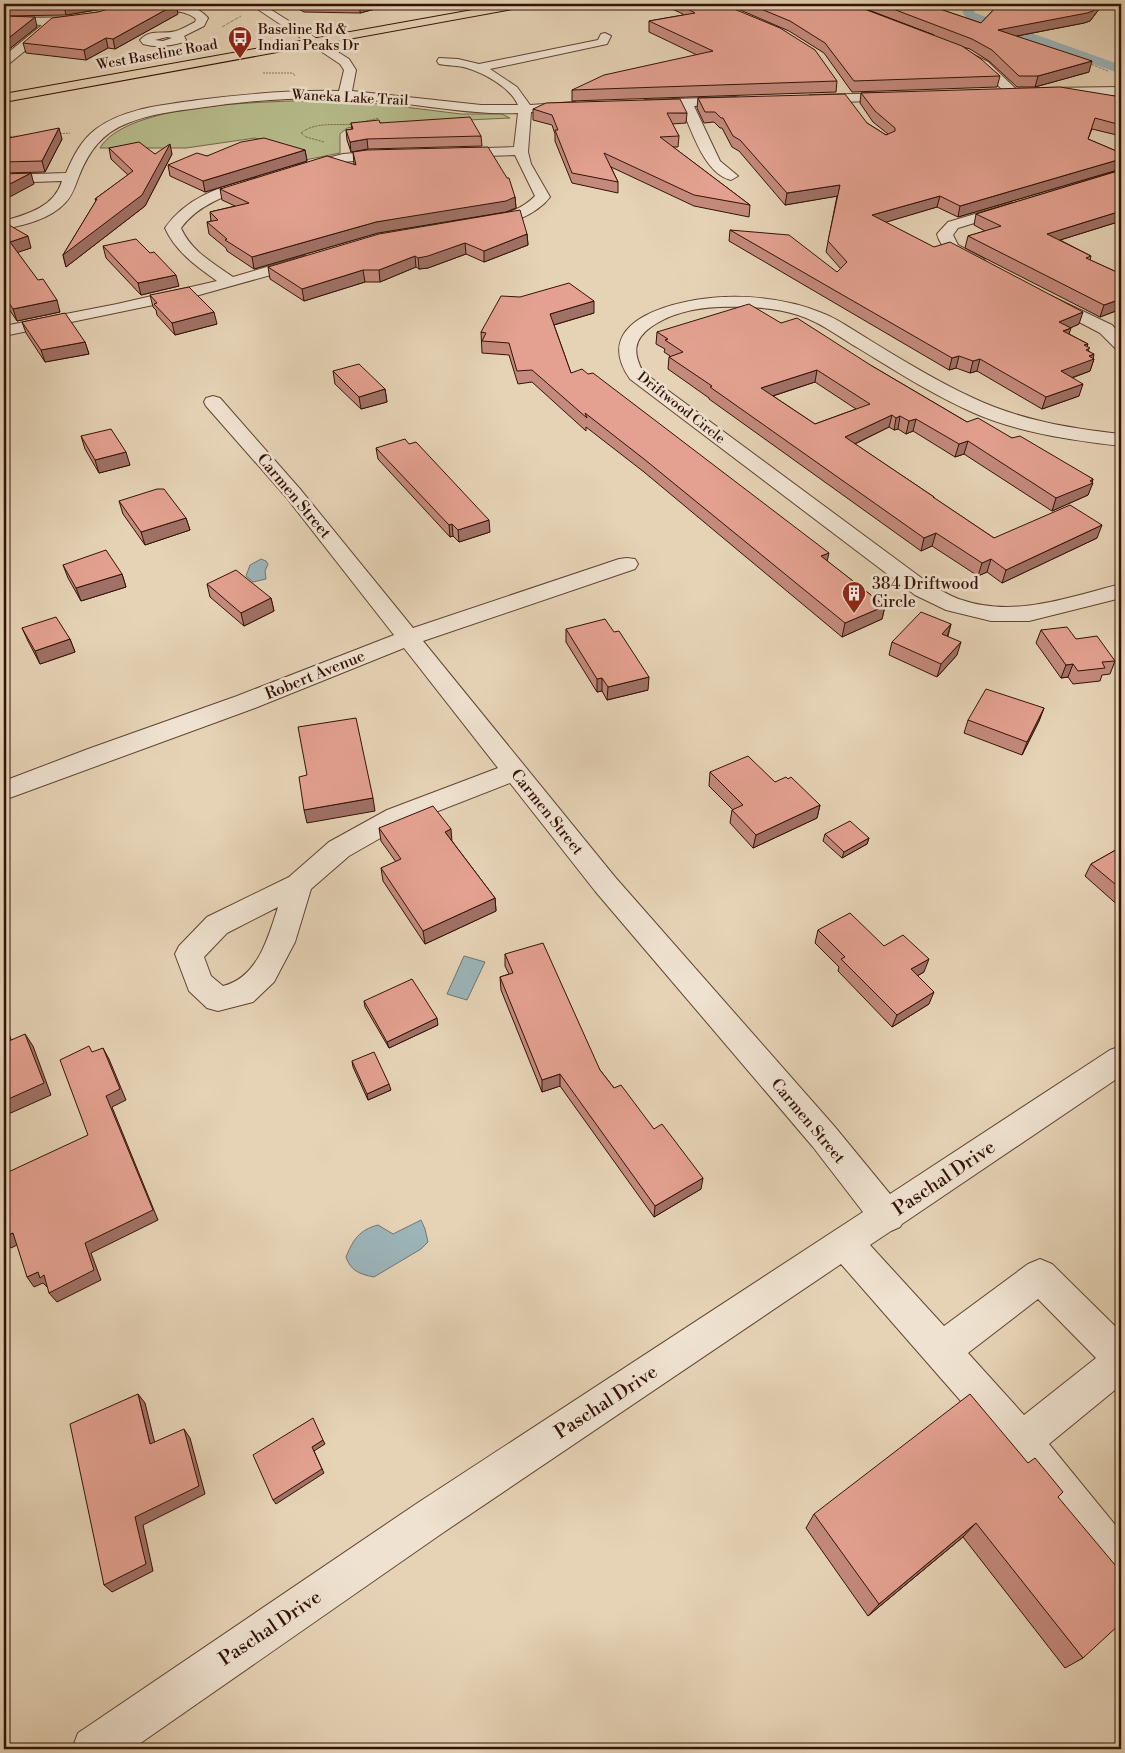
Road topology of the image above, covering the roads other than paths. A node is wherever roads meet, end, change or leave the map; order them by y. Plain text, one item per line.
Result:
1 (136, 4) edge
2 (154, 4) edge
3 (255, 4) edge
4 (476, 4) edge
5 (523, 4) edge
6 (4, 20) edge
7 (50, 22) junction
8 (176, 35) dead end
9 (302, 35) junction
10 (605, 36) dead end
11 (284, 40) junction
12 (313, 42) junction
13 (958, 50) edge
14 (307, 54) dead end
15 (443, 61) dead end
16 (5, 63) edge
17 (477, 68) junction
18 (837, 84) dead end
19 (4, 88) edge
20 (669, 91) edge
21 (1121, 91) edge
22 (1012, 93) junction
23 (345, 94) junction
24 (996, 94) edge
25 (687, 96) junction
26 (912, 96) edge
27 (4, 98) edge
28 (846, 98) junction
29 (797, 100) edge
30 (748, 101) edge
31 (657, 103) junction
32 (629, 104) edge
33 (591, 105) edge
34 (525, 107) junction
35 (856, 112) edge
36 (520, 151) junction
37 (444, 153) edge
38 (406, 154) edge
39 (289, 172) edge
40 (731, 176) dead end
41 (71, 177) junction
42 (271, 178) edge
43 (4, 179) edge
44 (1026, 203) edge
45 (472, 224) edge
46 (4, 226) edge
47 (320, 256) edge
48 (990, 269) edge
49 (229, 282) junction
50 (1034, 292) edge
51 (4, 331) edge
52 (1121, 344) edge
53 (213, 402) dead end
54 (1121, 440) edge
55 (627, 564) dead end
56 (1121, 591) edge
57 (408, 638) junction
58 (514, 772) junction
59 (4, 791) edge
60 (299, 884) dead end
61 (1121, 1059) edge
62 (888, 1216) junction
63 (846, 1244) junction
64 (941, 1351) junction
65 (1121, 1357) edge
66 (1121, 1362) edge
67 (1022, 1441) junction
68 (1121, 1564) edge
69 (94, 1749) edge

1 - 7 street
2 - 8 street
3 - 9 street
4 - 9 main road, West Baseline Road
5 - 12 main road, West Baseline Road
6 - 7 street
7 - 16 street
9 - 11 main road, West Baseline Road
9 - 12 street
10 - 17 street
11 - 12 main road, West Baseline Road
11 - 14 street
11 - 19 main road, West Baseline Road
11 - 27 main road, West Baseline Road
12 - 23 street
13 - 22 street
15 - 17 street
17 - 34 street
18 - 28 street
20 - 31 street
21 - 22 street
22 - 24 street
23 - 34 street, Waneka Lake Trail
23 - 41 street, Waneka Lake Trail
25 - 30 street
25 - 31 street
25 - 40 street
26 - 28 street
28 - 29 street
28 - 35 street
31 - 32 street
33 - 34 street, Waneka Lake Trail
34 - 36 street
36 - 37 street
36 - 45 street
38 - 39 street
41 - 43 street
41 - 46 street, Waneka Lake Trail
42 - 49 street
44 - 48 street
47 - 49 street
49 - 51 street
50 - 52 street
53 - 57 street, Carmen Street
54 - 56 street, Driftwood Circle
55 - 57 street, Robert Avenue
57 - 58 street, Carmen Street
57 - 59 street, Robert Avenue
58 - 60 street
58 - 62 street, Carmen Street
61 - 62 street, Paschal Drive
62 - 63 street, Paschal Drive
63 - 64 street
63 - 69 street, Paschal Drive
64 - 65 street
64 - 67 street
66 - 67 street
67 - 68 street

